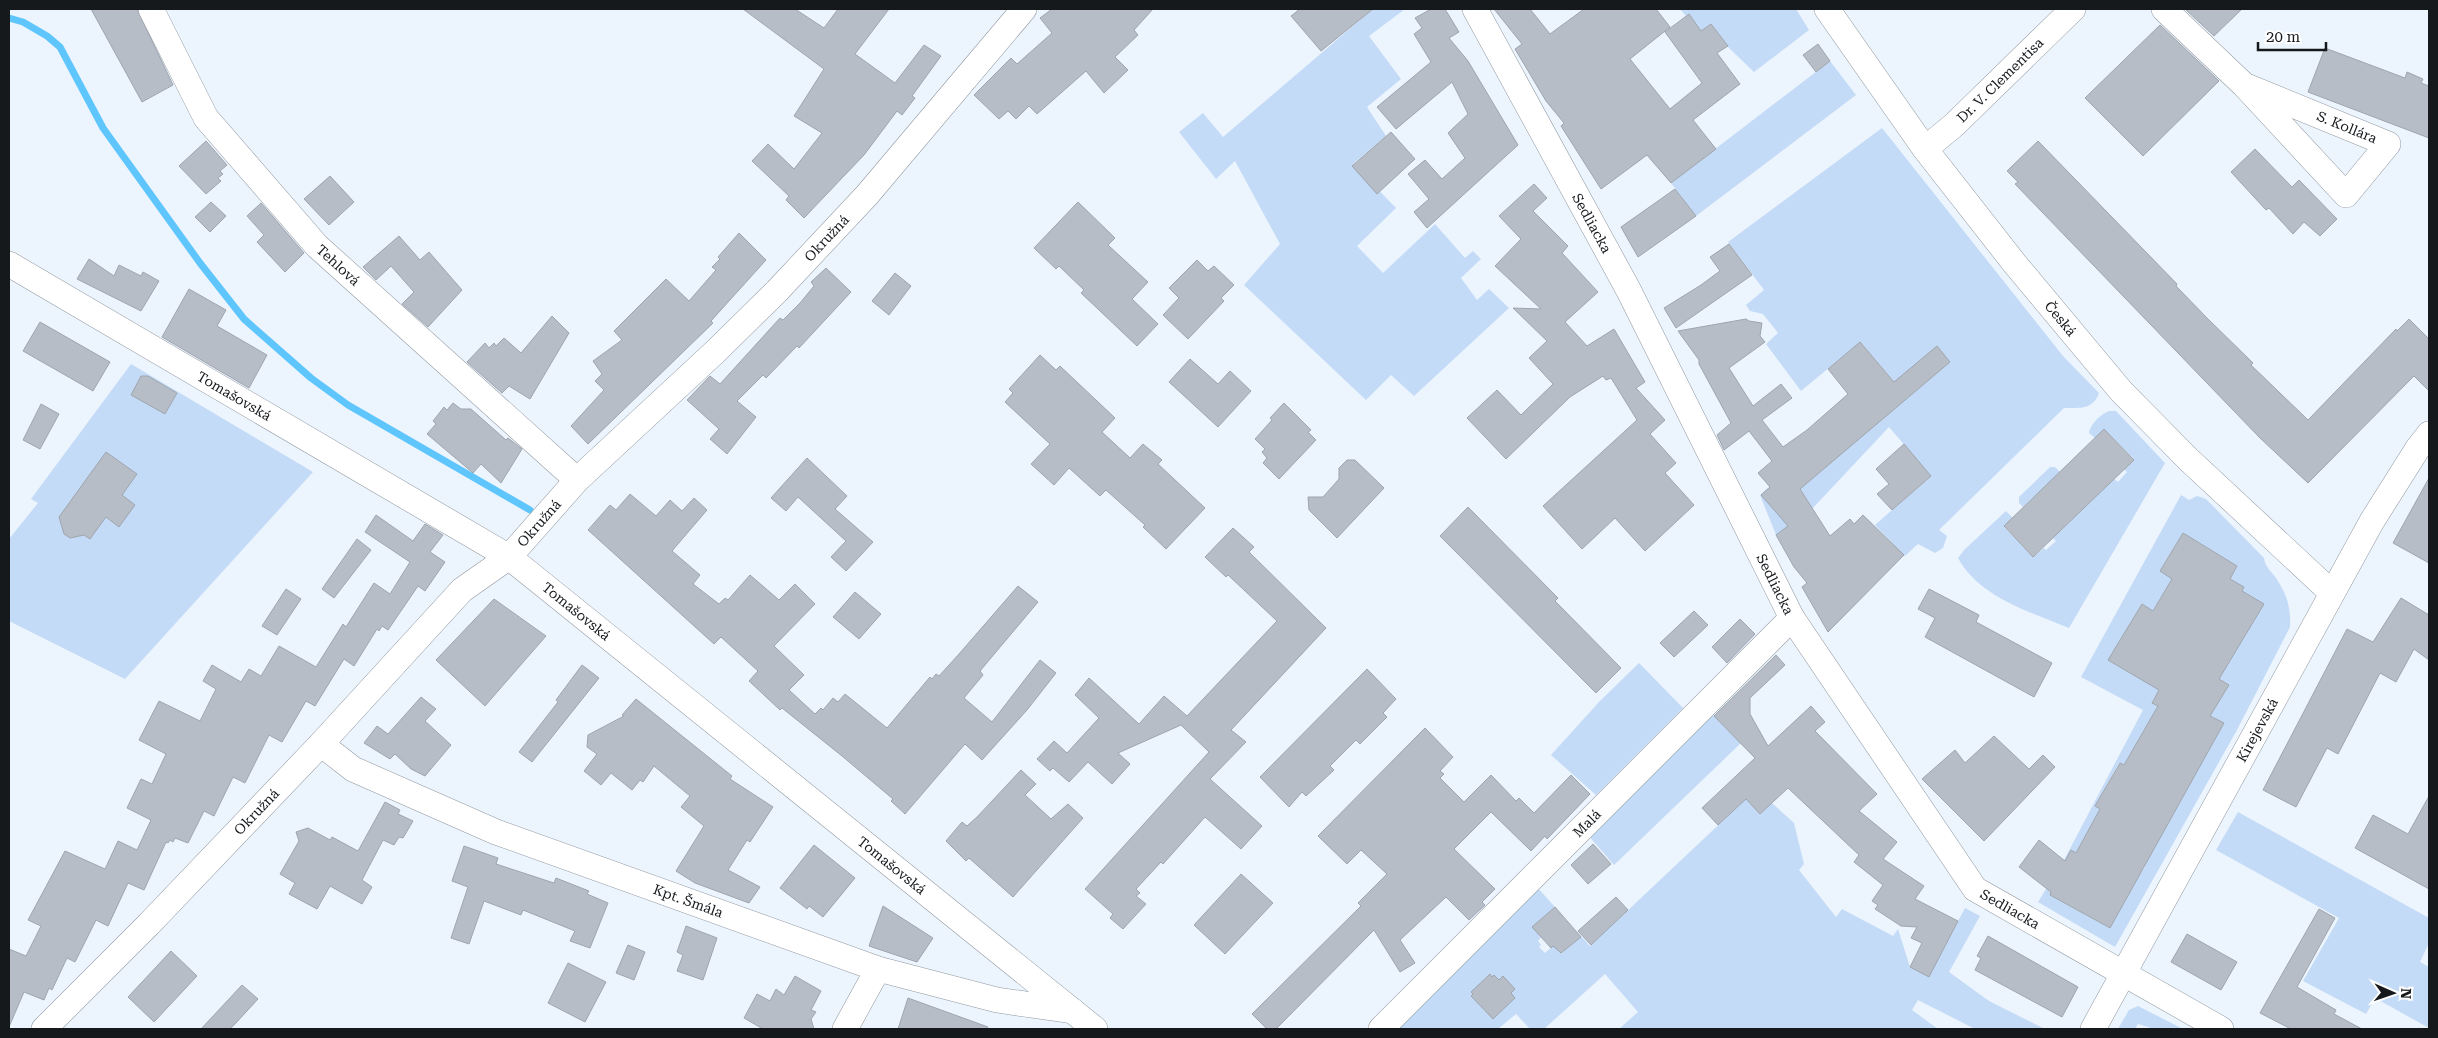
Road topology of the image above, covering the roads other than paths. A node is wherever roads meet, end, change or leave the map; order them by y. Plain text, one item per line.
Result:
1 (151, 9) edge
2 (1024, 9) edge
3 (1475, 9) edge
4 (1827, 9) edge
5 (2073, 9) edge
6 (2164, 9) edge
7 (2244, 85) junction
8 (1925, 149) junction
9 (9, 264) edge
10 (2429, 434) edge
11 (577, 480) junction
12 (509, 557) junction
13 (2332, 593) junction
14 (1792, 618) junction
15 (321, 744) junction
16 (878, 969) junction
17 (2123, 975) junction
18 (1073, 1011) junction
19 (44, 1029) edge
20 (845, 1029) edge
21 (1095, 1029) edge
22 (1381, 1029) edge
23 (2093, 1029) edge
24 (2221, 1029) edge

1 - 11 street, Tehlová
2 - 11 street, Okružná
3 - 14 street, Sedliacka
4 - 8 street, Česká
5 - 8 street, Dr. V. Clementisa
6 - 7 street, S. Kollára
7 - 7 street, S. Kollára
8 - 13 street, Česká
9 - 12 street, Tomašovská
10 - 13 street, Kirejevská
11 - 12 street, Okružná
12 - 15 street, Okružná
12 - 18 street, Tomašovská
13 - 17 street, Kirejevská
14 - 17 street, Sedliacka
14 - 22 street, Malá
15 - 16 street, Kpt. Šmála
15 - 19 street, Okružná
16 - 18 street, Kpt. Šmála
16 - 20 street
17 - 23 street, Kirejevská
17 - 24 street, Sedliacka
18 - 21 street, Tomašovská

